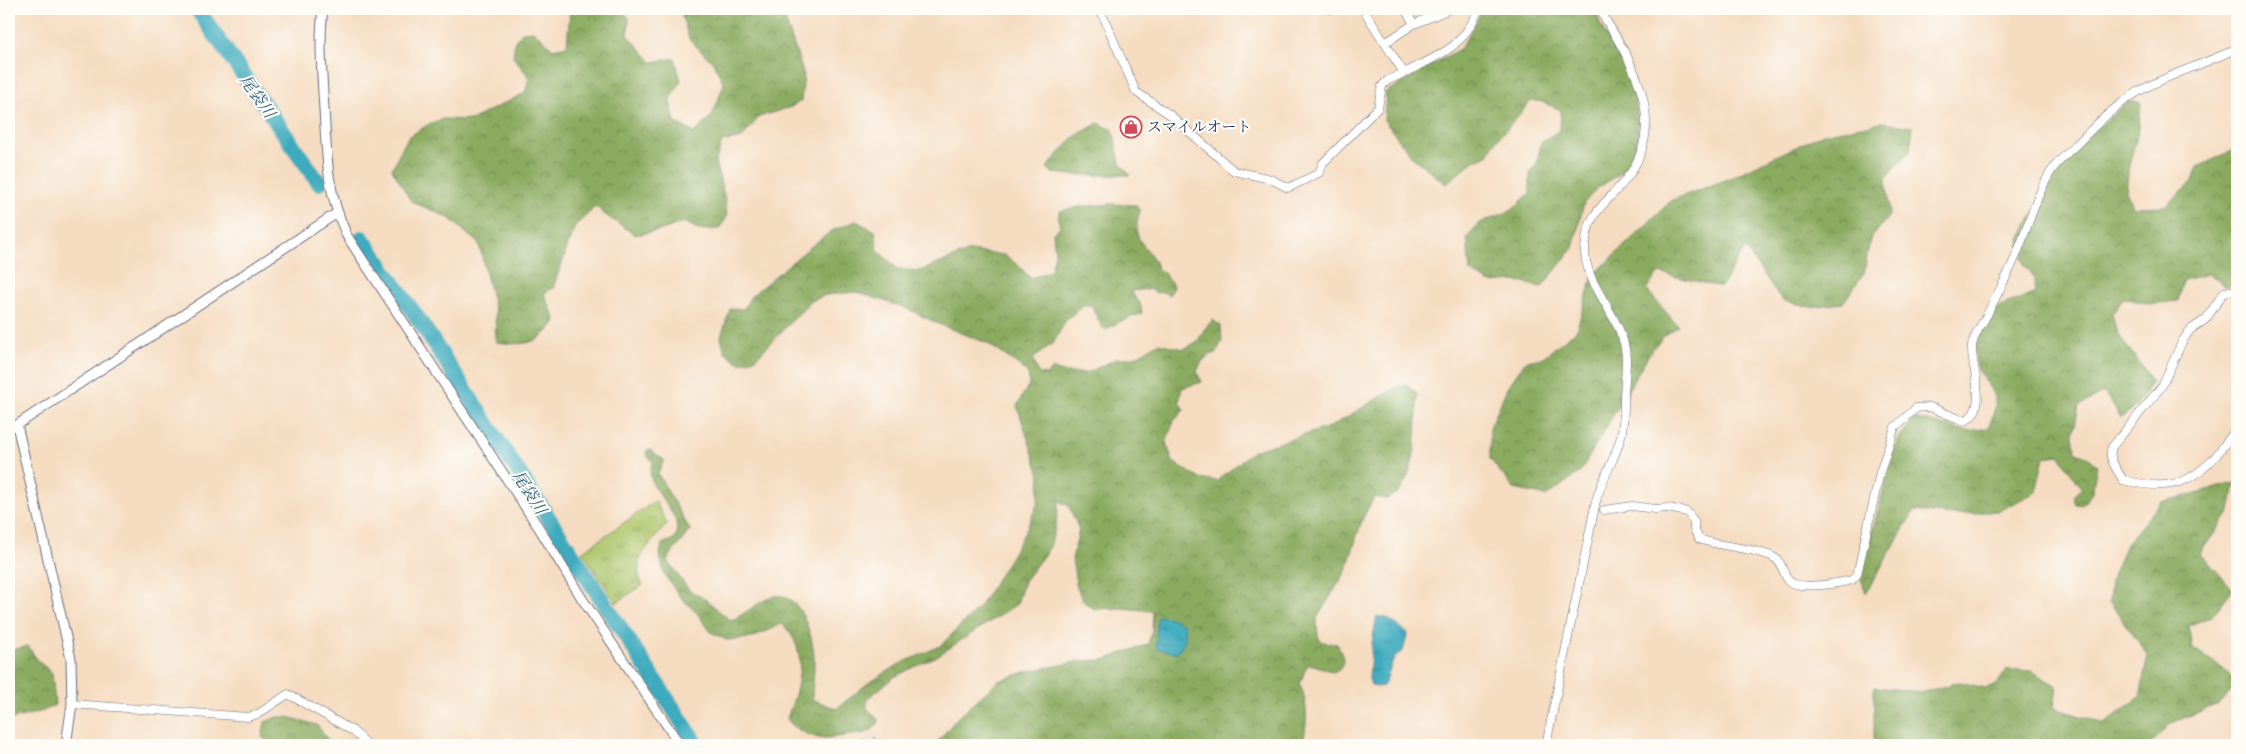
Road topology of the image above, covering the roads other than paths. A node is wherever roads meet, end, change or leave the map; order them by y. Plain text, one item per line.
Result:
1 (324, 9) edge
2 (1100, 9) edge
3 (1363, 9) edge
4 (1405, 9) edge
5 (1450, 9) edge
6 (1479, 9) edge
7 (1602, 9) edge
8 (1414, 24) junction
9 (1386, 43) junction
10 (2237, 46) edge
11 (1404, 73) junction
12 (337, 213) junction
13 (2237, 290) edge
14 (13, 424) edge
15 (2237, 429) edge
16 (1604, 510) dead end
17 (72, 704) junction
18 (66, 745) edge
19 (368, 745) edge
20 (680, 745) edge
21 (1546, 745) edge

1 - 12 street
2 - 11 street
3 - 9 street
4 - 8 street
5 - 8 street
6 - 11 street
7 - 21 street
8 - 9 street
9 - 11 street
10 - 16 street
12 - 14 street
12 - 20 street
13 - 15 street
14 - 17 street
17 - 18 street
17 - 19 street

